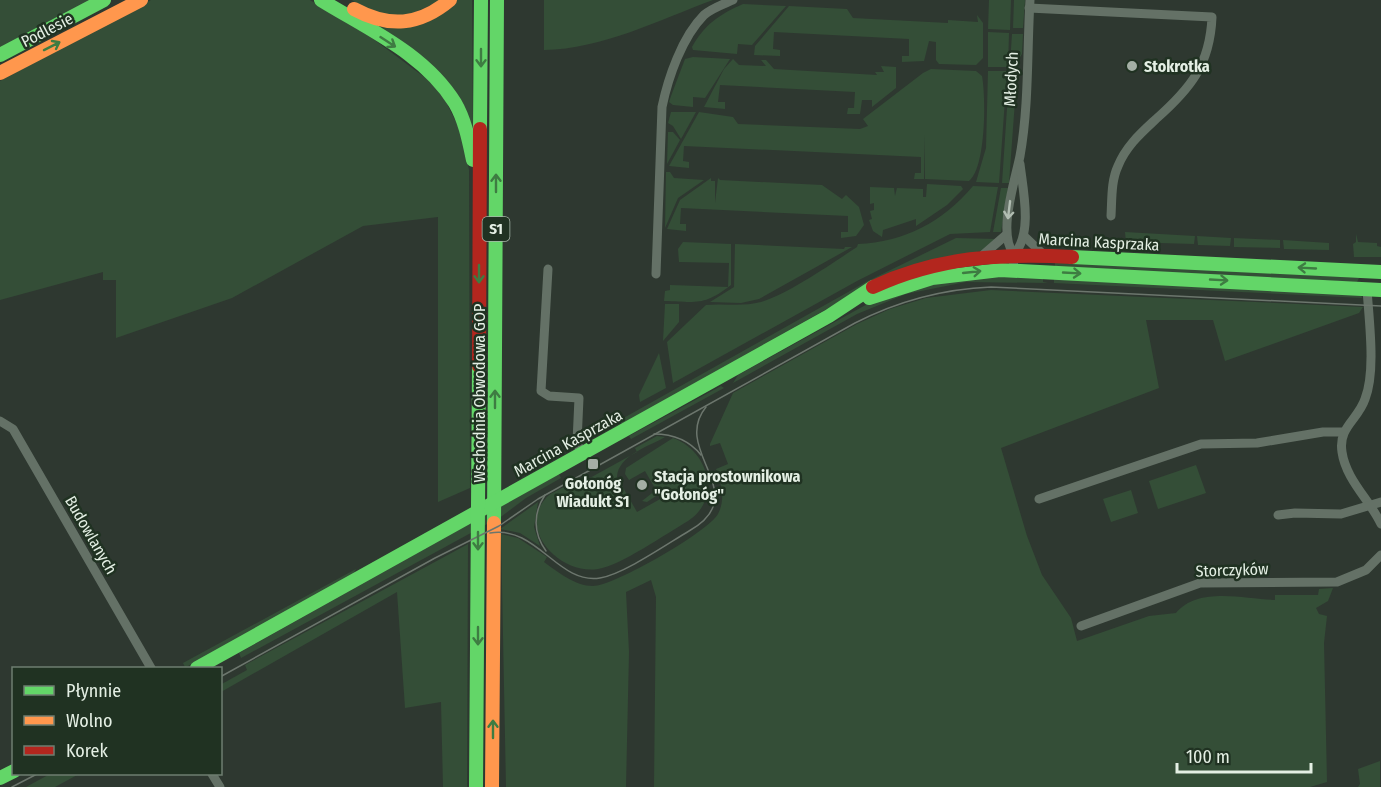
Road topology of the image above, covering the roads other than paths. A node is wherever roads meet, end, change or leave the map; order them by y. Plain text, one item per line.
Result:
1 (104, 0) edge
2 (141, 0) edge
3 (321, 0) edge
4 (344, 0) edge
5 (450, 0) edge
6 (481, 0) edge
7 (497, 0) edge
8 (733, 0) edge
9 (1071, 0) edge
10 (1029, 4) edge
11 (1071, 10) junction
12 (0, 55) edge
13 (0, 73) edge
14 (1020, 158) junction
15 (480, 194) junction
16 (1111, 216) dead end
17 (1006, 236) junction
18 (1024, 236) junction
19 (1014, 254) junction
20 (981, 256) junction
21 (1046, 256) junction
22 (548, 269) dead end
23 (1013, 270) junction
24 (1366, 271) junction
25 (1381, 272) edge
26 (656, 274) dead end
27 (1374, 290) edge
28 (829, 316) junction
29 (0, 421) edge
30 (1343, 432) junction
31 (581, 454) junction
32 (1039, 499) dead end
33 (1381, 502) edge
34 (1370, 506) junction
35 (1278, 515) dead end
36 (1381, 524) edge
37 (1381, 555) edge
38 (1082, 626) dead end
39 (150, 667) edge
40 (201, 667) edge
41 (476, 787) edge
42 (492, 787) edge

1 - 12 main road, Podlesie
13 -> 2 main road, Podlesie
3 -> 15 main road
4 - 5 main road
6 -> 15 main road, Wschodnia Obwodowa GOP / S1
42 -> 7 main road, Wschodnia Obwodowa GOP / S1
8 - 26 street
9 - 11 street
10 - 11 street
10 - 14 street, Młodych
11 - 16 street
14 -> 17 street, Młodych
14 - 18 street, Młodych
15 -> 41 main road, Wschodnia Obwodowa GOP / S1
17 - 19 street
17 - 20 street
18 - 19 street
18 - 21 street
19 - 20 main road, Marcina Kasprzaka
19 - 21 main road, Marcina Kasprzaka
19 - 23 street
20 - 28 main road, Marcina Kasprzaka
24 -> 21 main road, Marcina Kasprzaka
22 - 31 street
23 -> 27 main road, Marcina Kasprzaka
28 -> 23 main road, Marcina Kasprzaka
24 - 25 main road, Marcina Kasprzaka
24 - 27 main road
27 - 30 street
28 - 31 main road, Marcina Kasprzaka
29 - 39 street, Budowlanych
30 - 32 street
30 - 34 street
31 - 40 main road, Marcina Kasprzaka
33 - 34 street
34 - 35 street
34 - 36 street
37 - 38 street, Storczyków

